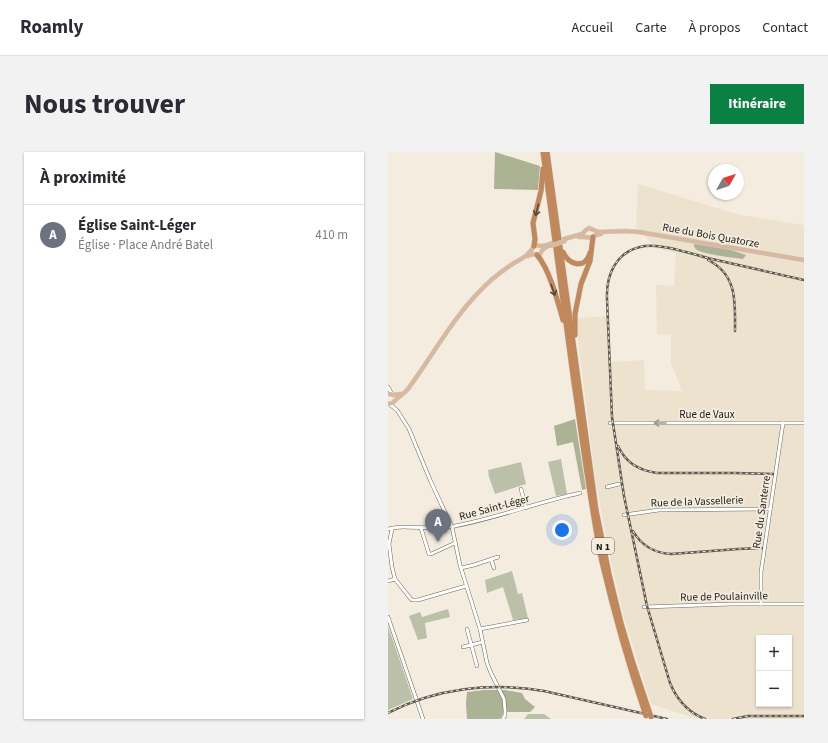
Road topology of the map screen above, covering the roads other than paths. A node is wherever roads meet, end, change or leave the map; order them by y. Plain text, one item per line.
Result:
1 (542, 152) edge
2 (547, 152) edge
3 (594, 230) junction
4 (585, 231) junction
5 (615, 232) junction
6 (591, 237) junction
7 (563, 239) junction
8 (533, 248) junction
9 (541, 249) junction
10 (536, 254) junction
11 (526, 256) junction
12 (804, 260) edge
13 (568, 338) junction
14 (574, 350) junction
15 (388, 387) edge
16 (392, 397) edge
17 (388, 404) edge
18 (396, 410) junction
19 (610, 423) dead end
20 (783, 423) junction
21 (804, 423) edge
22 (619, 484) dead end
23 (607, 487) dead end
24 (521, 489) dead end
25 (580, 493) dead end
26 (526, 508) junction
27 (770, 509) junction
28 (624, 515) dead end
29 (452, 527) junction
30 (421, 528) junction
31 (390, 529) edge
32 (455, 543) junction
33 (498, 557) dead end
34 (491, 560) junction
35 (461, 568) junction
36 (494, 568) dead end
37 (395, 579) junction
38 (388, 581) edge
39 (466, 586) junction
40 (761, 604) junction
41 (804, 604) edge
42 (644, 607) dead end
43 (388, 617) edge
44 (527, 620) dead end
45 (467, 629) dead end
46 (480, 629) junction
47 (483, 642) junction
48 (471, 645) junction
49 (463, 647) dead end
50 (477, 666) dead end
51 (648, 716) edge
52 (423, 719) edge
53 (503, 719) edge

1 -> 8 highway
1 - 13 highway, N 1
2 - 7 highway, N 1
3 - 4 main road
3 - 5 main road, Rue du Bois Quatorze
3 - 6 main road
4 - 6 main road
4 - 7 main road
5 - 6 main road, Rue du Bois Quatorze
5 - 12 main road, Rue du Bois Quatorze
6 - 7 main road, Rue du Bois Quatorze
6 - 7 highway
6 - 14 highway
7 - 9 main road, bridge
7 - 14 highway, N 1
8 - 9 main road
8 - 10 main road
8 - 11 main road
9 - 10 main road
10 - 11 main road
10 -> 13 highway
11 - 16 main road
13 - 51 highway, N 1
14 - 51 highway, N 1
15 - 16 street
16 - 17 main road
16 - 18 street
17 - 18 street
18 - 29 street
20 -> 19 street, Rue de Vaux
20 - 21 street, Rue de Vaux
20 - 27 street, Rue du Santerre
22 - 23 street
24 - 26 street
25 - 26 street, Rue Saint-Léger
26 - 29 street, Rue Saint-Léger
27 - 28 street, Rue de la Vassellerie
27 - 40 street, Rue du Santerre
29 - 30 street, Rue Saint-Léger
29 - 32 street
30 - 31 street, Rue Saint-Léger
30 - 32 street
31 - 37 street
32 - 35 street
33 - 34 street
34 - 35 street
34 - 36 street
35 - 39 street
37 - 38 street
37 - 39 street
39 - 46 street
40 - 41 street, Rue de Poulainville
40 - 42 street, Rue de Poulainville
43 - 52 street
44 - 46 street
45 - 48 street
46 - 47 street
47 - 48 street
47 - 53 street
48 - 49 street
48 - 50 street

